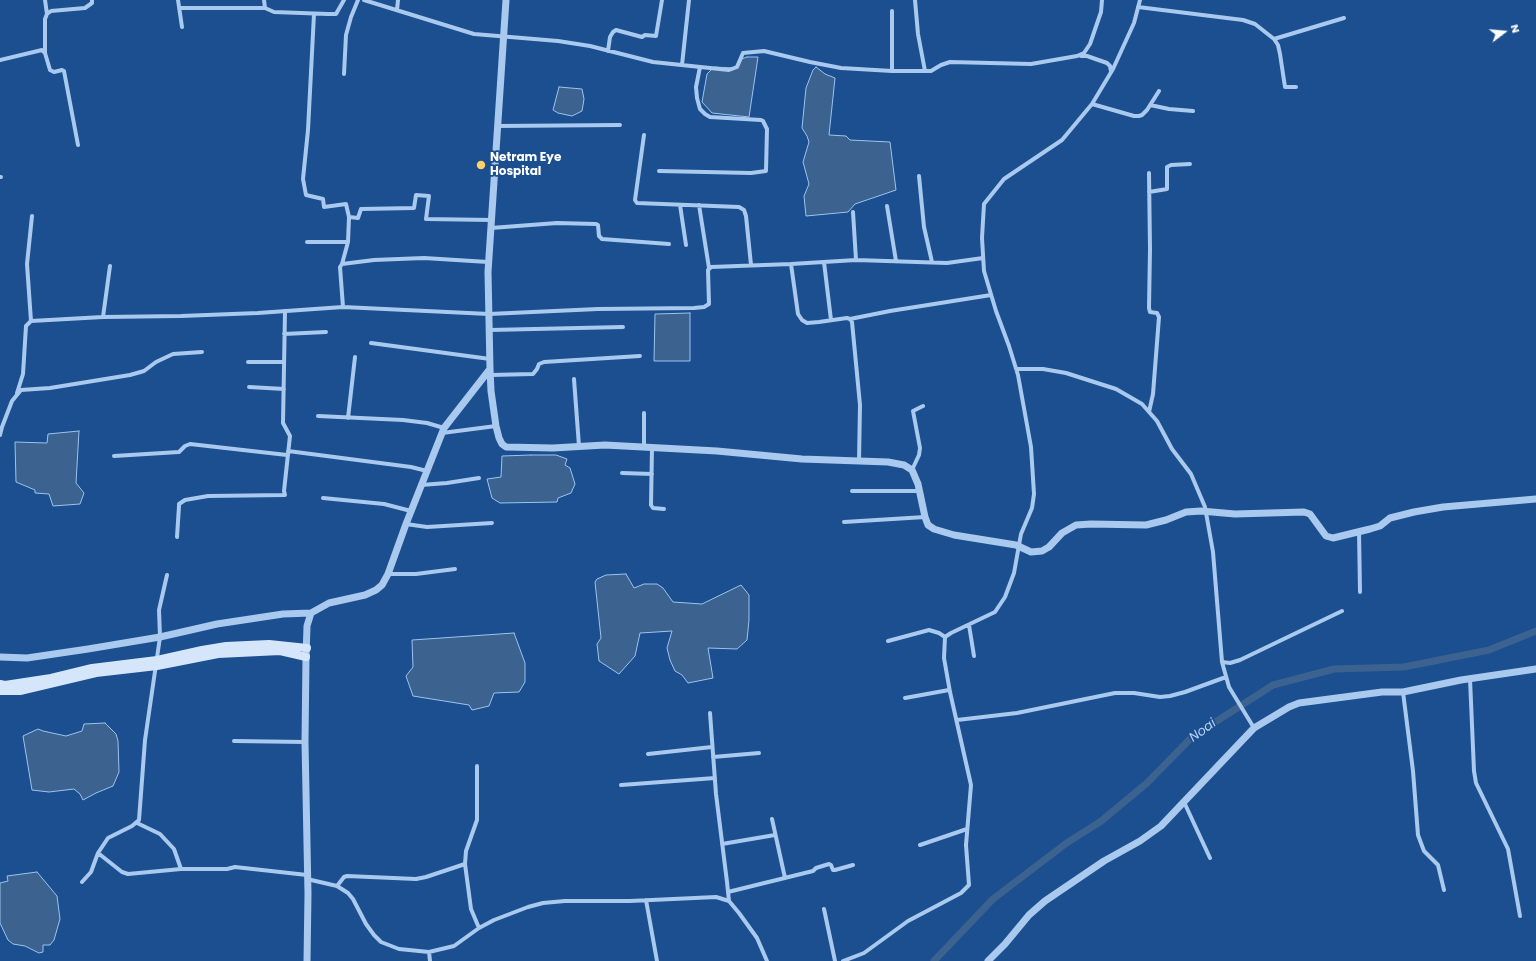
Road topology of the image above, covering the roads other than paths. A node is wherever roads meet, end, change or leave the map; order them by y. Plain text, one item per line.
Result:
1 (45, 0) edge
2 (92, 0) edge
3 (178, 0) edge
4 (264, 0) edge
5 (344, 0) edge
6 (358, 0) edge
7 (364, 0) edge
8 (398, 0) edge
9 (506, 0) edge
10 (662, 0) edge
11 (689, 0) edge
12 (915, 0) edge
13 (1102, 0) edge
14 (1140, 0) edge
15 (1138, 7) junction
16 (179, 8) junction
17 (265, 8) junction
18 (397, 10) junction
19 (892, 11) dead end
20 (47, 14) junction
21 (314, 14) junction
22 (1344, 18) dead end
23 (182, 27) dead end
24 (503, 36) junction
25 (1274, 39) junction
26 (608, 51) junction
27 (46, 52) junction
28 (1077, 56) junction
29 (0, 60) edge
30 (682, 65) junction
31 (700, 67) junction
32 (892, 71) junction
33 (925, 71) junction
34 (1111, 71) junction
35 (344, 74) dead end
36 (1296, 86) dead end
37 (1159, 91) dead end
38 (1092, 104) junction
39 (1150, 105) junction
40 (1193, 111) dead end
41 (620, 125) dead end
42 (497, 126) junction
43 (644, 135) dead end
44 (78, 145) dead end
45 (1190, 164) dead end
46 (659, 171) dead end
47 (1149, 173) dead end
48 (919, 176) dead end
49 (1149, 192) junction
50 (680, 205) junction
51 (699, 205) junction
52 (887, 206) dead end
53 (853, 212) dead end
54 (32, 216) dead end
55 (349, 217) junction
56 (492, 220) junction
57 (491, 228) junction
58 (307, 242) dead end
59 (348, 242) junction
60 (669, 244) dead end
61 (686, 245) dead end
62 (983, 258) junction
63 (856, 260) junction
64 (896, 261) junction
65 (488, 262) junction
66 (824, 262) junction
67 (932, 262) junction
68 (342, 264) junction
69 (791, 264) junction
70 (751, 265) junction
71 (110, 266) dead end
72 (709, 268) junction
73 (991, 295) junction
74 (343, 307) junction
75 (284, 311) junction
76 (488, 314) junction
77 (103, 317) junction
78 (850, 319) junction
79 (831, 320) junction
80 (31, 321) junction
81 (623, 327) dead end
82 (490, 330) junction
83 (326, 332) dead end
84 (284, 334) junction
85 (371, 343) dead end
86 (202, 352) dead end
87 (640, 356) dead end
88 (355, 357) dead end
89 (490, 359) junction
90 (248, 362) dead end
91 (284, 362) junction
92 (1016, 369) junction
93 (490, 372) junction
94 (574, 380) dead end
95 (249, 387) dead end
96 (284, 389) junction
97 (17, 393) junction
98 (923, 406) dead end
99 (1148, 412) junction
100 (644, 414) dead end
101 (318, 416) dead end
102 (348, 418) junction
103 (496, 426) junction
104 (443, 430) junction
105 (0, 435) edge
106 (579, 446) junction
107 (644, 447) junction
108 (652, 448) junction
109 (288, 453) junction
110 (114, 456) dead end
111 (859, 461) junction
112 (912, 470) junction
113 (427, 471) junction
114 (622, 473) dead end
115 (652, 474) junction
116 (479, 478) dead end
117 (421, 485) junction
118 (852, 491) dead end
119 (920, 491) junction
120 (323, 498) dead end
121 (1536, 499) edge
122 (664, 509) dead end
123 (411, 511) junction
124 (1205, 512) junction
125 (925, 517) junction
126 (844, 522) dead end
127 (492, 523) dead end
128 (406, 524) junction
129 (1359, 531) junction
130 (178, 536) dead end
131 (1019, 547) junction
132 (455, 569) dead end
133 (166, 574) dead end
134 (388, 574) junction
135 (1360, 592) dead end
136 (1342, 611) dead end
137 (312, 613) junction
138 (969, 625) junction
139 (160, 637) junction
140 (944, 637) junction
141 (888, 641) dead end
142 (307, 648) junction
143 (974, 656) dead end
144 (0, 657) edge
145 (306, 657) junction
146 (1222, 662) junction
147 (157, 663) junction
148 (1536, 669) edge
149 (1226, 677) junction
150 (1470, 678) junction
151 (0, 684) edge
152 (949, 690) junction
153 (0, 691) edge
154 (1403, 692) junction
155 (905, 698) dead end
156 (710, 713) dead end
157 (957, 720) junction
158 (1254, 728) junction
159 (234, 741) dead end
160 (305, 742) junction
161 (712, 748) junction
162 (759, 753) dead end
163 (648, 754) dead end
164 (713, 757) junction
165 (477, 766) dead end
166 (715, 778) junction
167 (621, 785) dead end
168 (1184, 802) junction
169 (772, 819) dead end
170 (137, 823) junction
171 (967, 829) junction
172 (775, 835) junction
173 (722, 844) junction
174 (920, 845) dead end
175 (98, 853) junction
176 (1210, 858) dead end
177 (465, 864) junction
178 (853, 865) dead end
179 (181, 869) junction
180 (307, 877) junction
181 (785, 878) junction
182 (82, 882) dead end
183 (337, 886) junction
184 (1444, 890) dead end
185 (728, 892) junction
186 (646, 900) junction
187 (729, 901) junction
188 (824, 909) dead end
189 (1520, 916) dead end
190 (479, 928) junction
191 (429, 952) junction
192 (307, 961) edge
193 (430, 961) edge
194 (657, 961) edge
195 (767, 961) edge
196 (835, 961) edge
197 (843, 961) edge
198 (988, 961) edge

1 - 20 street
2 - 20 street
3 - 16 street
4 - 17 street
5 - 21 street
6 - 35 street
7 - 18 street
8 - 18 street
9 - 24 street
10 - 26 street
11 - 30 street
12 - 33 street
13 - 28 street
14 - 15 street
15 - 25 street
15 - 34 street
16 - 17 street
16 - 23 street
17 - 21 street
18 - 24 street
19 - 32 street
20 - 27 street
21 - 55 street
22 - 25 street
24 - 26 street
24 - 42 street
25 - 36 street
26 - 30 street
27 - 29 street
27 - 44 street
28 - 33 street
28 - 34 street
30 - 31 street
31 - 32 street
31 - 46 street
32 - 33 street
34 - 38 street
37 - 39 street
38 - 39 street
38 - 62 street
39 - 40 street
41 - 42 street
42 - 56 street
43 - 50 street
45 - 49 street
47 - 49 street
48 - 67 street
49 - 99 street
50 - 51 street
50 - 61 street
51 - 70 street
51 - 72 street
52 - 64 street
53 - 63 street
54 - 80 street
55 - 56 street
55 - 59 street
56 - 57 street
57 - 60 street
57 - 65 street
58 - 59 street
59 - 68 street
62 - 67 street
62 - 73 street
63 - 64 street
63 - 66 street
64 - 67 street
65 - 68 street
65 - 76 street
66 - 69 street
66 - 79 street
68 - 74 street
69 - 70 street
69 - 79 street
70 - 72 street
71 - 77 street
72 - 76 street
73 - 78 street
73 - 92 street
74 - 75 street
74 - 76 street
75 - 77 street
75 - 84 street
76 - 82 street
77 - 80 street
78 - 79 street
78 - 111 street
80 - 97 street
81 - 82 street
82 - 89 street
83 - 84 street
84 - 91 street
85 - 89 street
86 - 97 street
87 - 93 street
88 - 102 street
89 - 93 street
90 - 91 street
91 - 96 street
92 - 99 street
92 - 131 street
93 - 103 street
93 - 104 street
94 - 106 street
95 - 96 street
96 - 109 street
97 - 105 street
98 - 112 street
99 - 124 street
100 - 107 street
101 - 102 street
102 - 104 street
103 - 104 street
103 - 106 street
104 - 113 street
106 - 107 street
107 - 108 street
108 - 111 street
108 - 115 street
109 - 110 street
109 - 113 street
109 - 130 street
111 - 112 street
112 - 119 street
113 - 117 street
114 - 115 street
115 - 122 street
116 - 117 street
117 - 123 street
118 - 119 street
119 - 125 street
120 - 123 street
121 - 129 street
123 - 128 street
124 - 129 street
124 - 131 street
124 - 146 street
125 - 126 street
125 - 131 street
127 - 128 street
128 - 134 street
129 - 135 street
131 - 138 street
132 - 134 street
133 - 139 street
134 - 137 street
136 - 146 street
137 - 139 street
137 - 142 street
138 - 140 street
138 - 143 street
139 - 144 street
139 - 147 street
140 - 141 street
140 - 152 street
142 - 145 street
142 - 147 main road
145 - 147 main road
145 - 160 street
146 - 149 street
147 - 151 main road
147 - 153 main road
147 - 170 street
148 - 150 street
149 - 157 street
149 - 158 street
150 - 154 street
150 - 189 street
152 - 155 street
152 - 157 street
154 - 158 street
154 - 184 street
156 - 161 street
157 - 171 street
158 - 168 street
159 - 160 street
160 - 180 street
161 - 163 street
161 - 164 street
162 - 164 street
164 - 166 street
165 - 177 street
166 - 167 street
166 - 173 street
168 - 176 street
168 - 198 street
169 - 172 street
170 - 175 street
170 - 179 street
171 - 174 street
171 - 197 street
172 - 173 street
172 - 181 street
173 - 185 street
175 - 179 street
175 - 182 street
177 - 183 street
177 - 190 street
178 - 181 street
179 - 180 street
180 - 183 street
180 - 192 street
181 - 185 street
183 - 191 street
185 - 187 street
186 - 187 street
186 - 190 street
186 - 194 street
187 - 195 street
188 - 196 street
190 - 191 street
191 - 193 street

